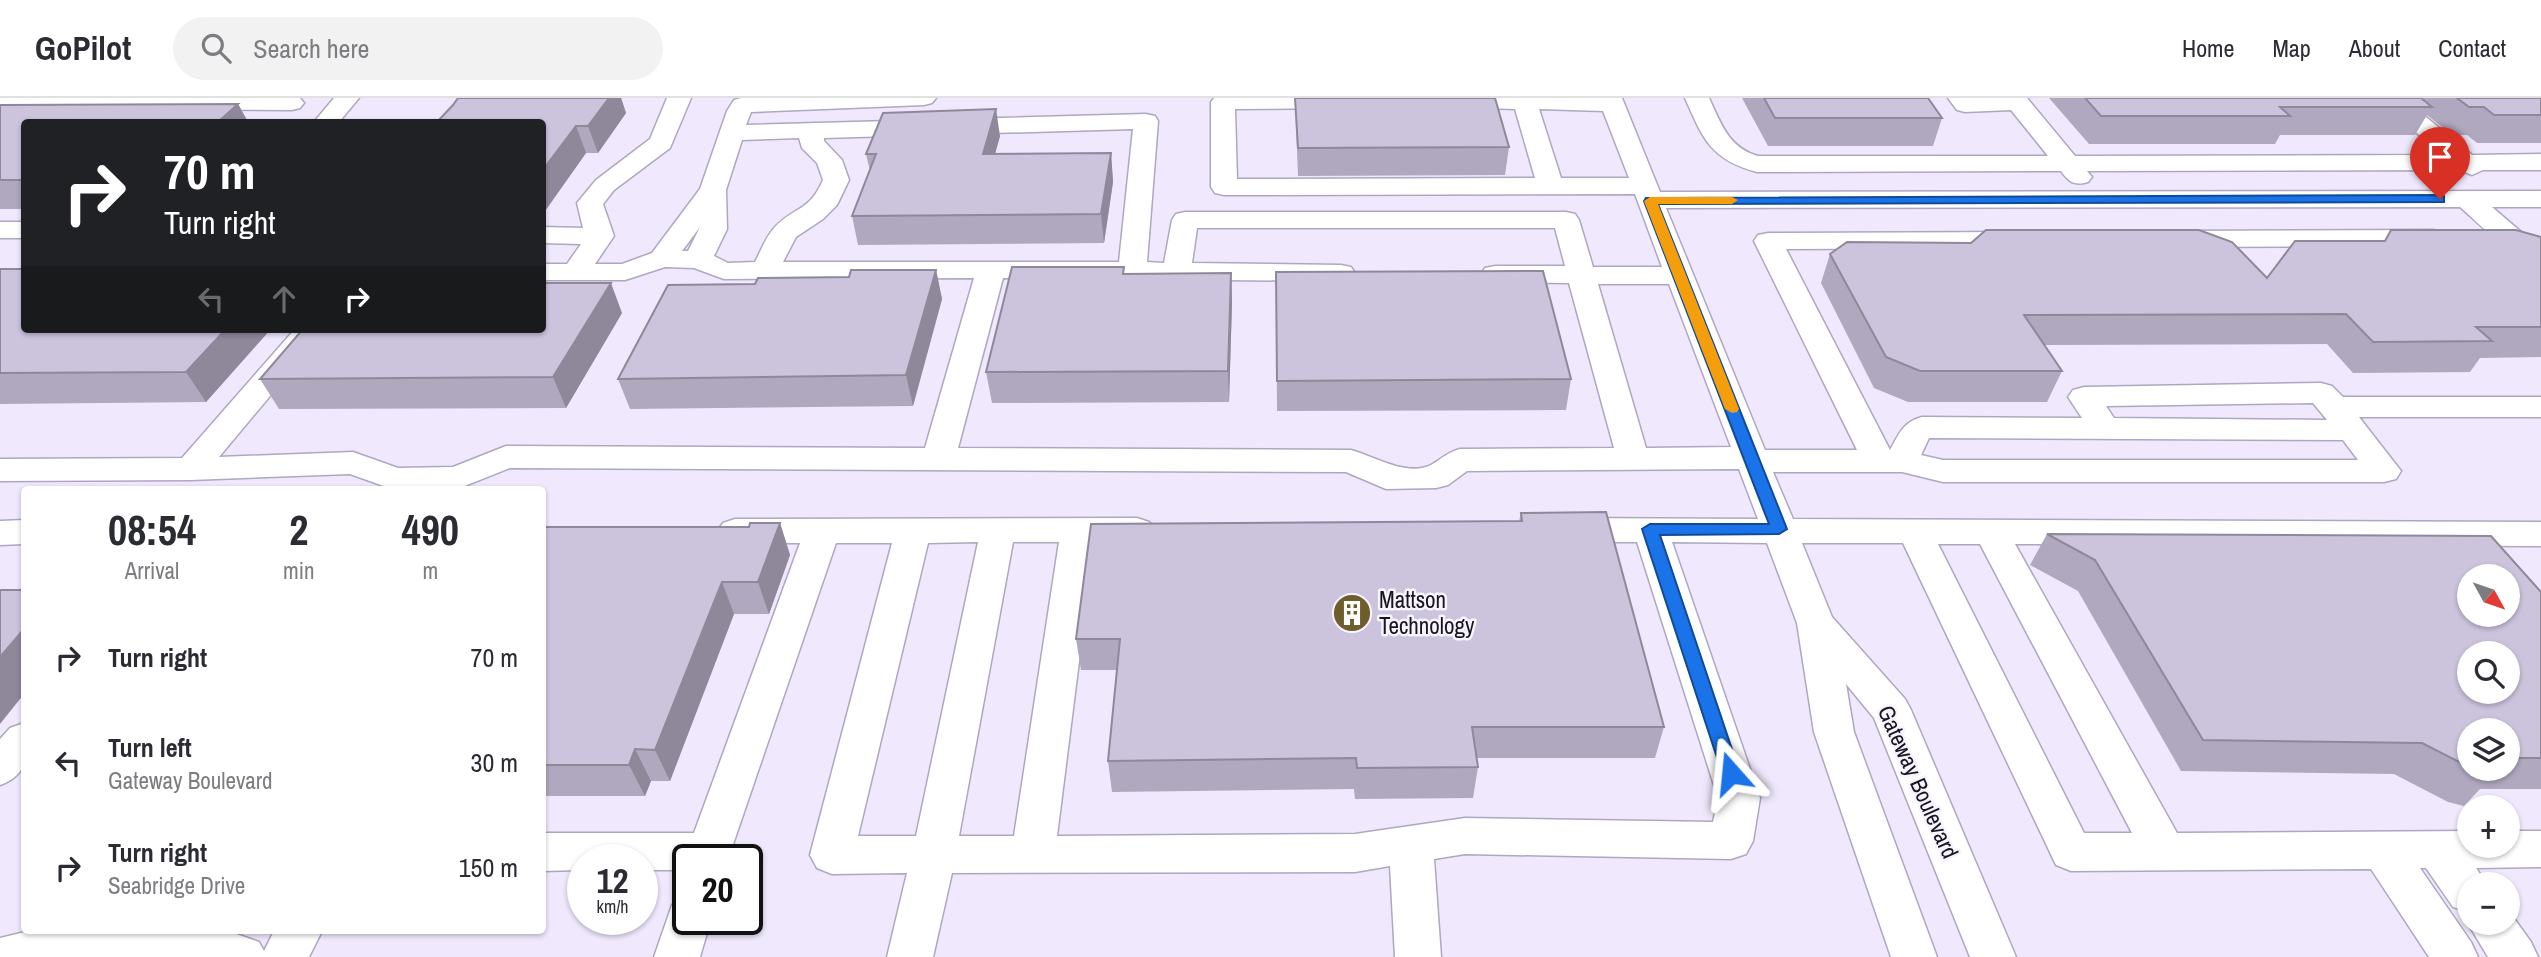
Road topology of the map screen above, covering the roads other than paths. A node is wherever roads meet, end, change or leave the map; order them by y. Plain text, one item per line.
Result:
1 (347, 98) edge
2 (924, 98) edge
3 (1697, 98) edge
4 (1960, 98) edge
5 (2389, 98) edge
6 (684, 99) edge
7 (294, 100) edge
8 (811, 100) edge
9 (1524, 100) junction
10 (2016, 100) edge
11 (0, 101) edge
12 (743, 101) edge
13 (1367, 101) edge
14 (1420, 101) edge
15 (1611, 101) edge
16 (276, 119) edge
17 (329, 119) edge
18 (813, 131) junction
19 (732, 133) junction
20 (2465, 162) junction
21 (2541, 162) edge
22 (2068, 164) junction
23 (1550, 186) junction
24 (713, 190) junction
25 (1648, 193) junction
26 (2097, 199) junction
27 (2466, 199) junction
28 (2531, 199) edge
29 (0, 230) edge
30 (21, 230) edge
31 (546, 235) edge
32 (600, 236) junction
33 (2527, 237) edge
34 (2055, 239) edge
35 (2151, 239) edge
36 (1179, 257) junction
37 (662, 260) junction
38 (698, 260) junction
39 (991, 269) junction
40 (764, 271) junction
41 (1132, 271) junction
42 (546, 272) edge
43 (575, 272) junction
44 (1373, 273) edge
45 (1471, 274) edge
46 (1583, 275) junction
47 (1680, 276) junction
48 (308, 333) edge
49 (2541, 407) edge
50 (2343, 418) junction
51 (939, 459) junction
52 (1633, 459) junction
53 (1752, 460) junction
54 (1890, 461) junction
55 (191, 469) junction
56 (0, 470) edge
57 (1650, 529) junction
58 (1779, 529) junction
59 (1176, 530) edge
60 (1539, 530) edge
61 (696, 531) edge
62 (822, 531) junction
63 (914, 531) junction
64 (998, 531) junction
65 (1078, 531) junction
66 (1915, 532) junction
67 (1991, 532) junction
68 (0, 533) edge
69 (21, 533) edge
70 (2541, 534) edge
71 (1816, 623) junction
72 (21, 742) edge
73 (0, 768) edge
74 (711, 844) edge
75 (1411, 845) junction
76 (2541, 849) edge
77 (2383, 850) junction
78 (2438, 850) junction
79 (2164, 851) junction
80 (546, 852) edge
81 (672, 854) edge
82 (934, 854) junction
83 (1033, 854) junction
84 (2457, 876) edge
85 (297, 934) edge
86 (683, 935) edge
87 (2499, 935) edge
88 (5, 957) edge
89 (243, 957) edge
90 (284, 957) edge
91 (677, 957) edge
92 (910, 957) edge
93 (1418, 957) edge
94 (1914, 957) edge
95 (1993, 957) edge
96 (2455, 957) edge
97 (2515, 957) edge

1 - 17 street
2 - 8 street
3 - 22 street
4 - 10 street
5 - 20 street
6 - 32 street
7 - 11 street
7 - 16 street
8 - 12 street
9 - 14 street
9 - 15 street
9 - 23 street
10 - 22 street
12 - 19 street
13 - 23 street
15 - 25 street, Gateway Boulevard
18 - 19 street
18 - 40 street
18 - 41 street
19 - 24 street
20 - 21 street
20 - 22 street
20 - 28 street
22 - 26 street
23 - 25 street
24 - 37 street
24 - 38 street
25 - 26 street
25 - 47 street, Gateway Boulevard
26 - 27 street
27 - 28 street
27 - 33 street
29 - 30 street
31 - 32 street
32 - 43 street
33 - 35 street
34 - 54 street
36 - 41 street
36 - 44 street
36 - 46 street
37 - 38 street
37 - 43 street
38 - 40 street
39 - 40 street
39 - 41 street
39 - 51 street
42 - 43 street
45 - 46 street
46 - 47 street
46 - 52 street
47 - 53 street, Gateway Boulevard
48 - 55 street
49 - 50 street
50 - 54 street
50 - 54 street
51 - 52 street
51 - 55 street
52 - 53 street
53 - 54 street
53 - 58 street, Gateway Boulevard
55 - 56 street
57 - 58 street
57 - 60 street
57 - 75 street
58 - 66 street
58 - 71 street, Gateway Boulevard
59 - 65 street
61 - 62 street
62 - 63 street
62 - 74 street
63 - 64 street
63 - 82 street
64 - 65 street
64 - 82 street
65 - 83 street
66 - 67 street
66 - 79 street
67 - 70 street
67 - 79 street
68 - 69 street
71 - 94 street, Gateway Boulevard
71 - 95 street, Gateway Boulevard
72 - 73 street
75 - 83 street
75 - 93 street
76 - 78 street
77 - 78 street
77 - 79 street
77 - 96 street
78 - 84 street
80 - 81 street
82 - 83 street
82 - 92 street
85 - 90 street
86 - 91 street
87 - 97 street
88 - 89 street

